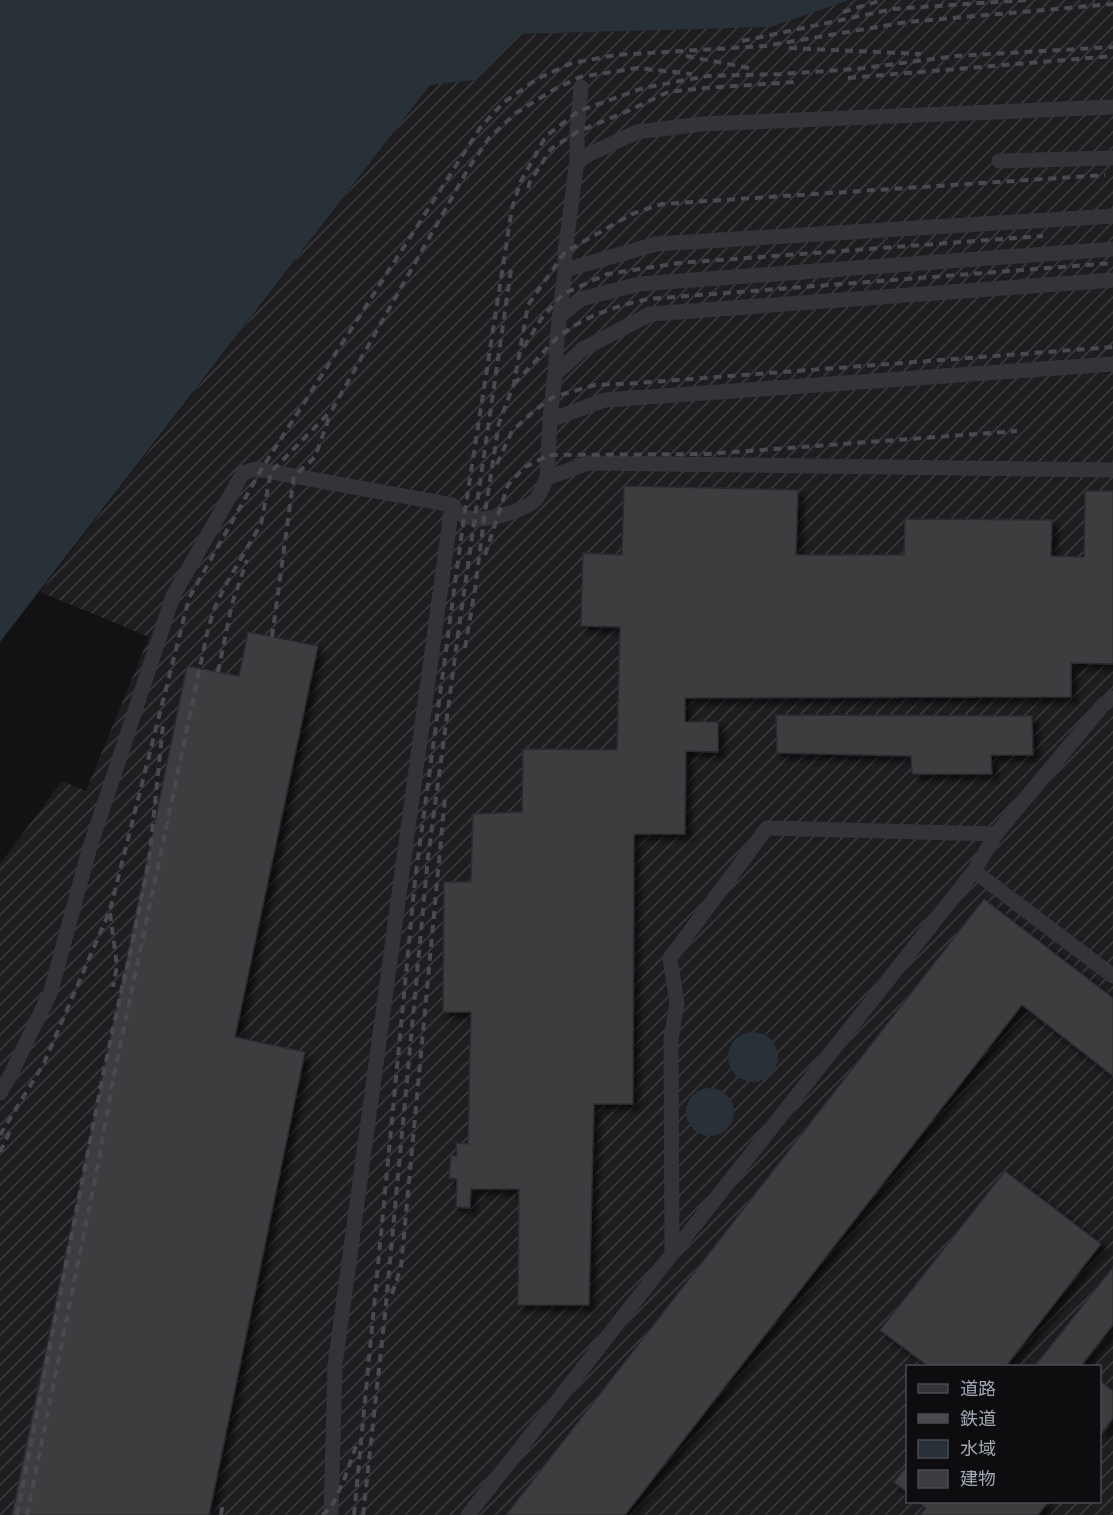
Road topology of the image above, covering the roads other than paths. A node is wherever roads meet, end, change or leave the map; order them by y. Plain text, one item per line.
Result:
1 (581, 87) dead end
2 (1113, 106) edge
3 (1113, 158) edge
4 (577, 160) junction
5 (999, 161) dead end
6 (1113, 216) edge
7 (1113, 249) edge
8 (566, 270) junction
9 (1113, 279) edge
10 (559, 317) junction
11 (1113, 364) edge
12 (555, 374) junction
13 (550, 420) junction
14 (1113, 470) edge
15 (547, 478) junction
16 (452, 505) junction
17 (1113, 698) edge
18 (996, 834) junction
19 (974, 871) junction
20 (1113, 976) edge
21 (0, 1093) edge
22 (672, 1254) junction
23 (331, 1515) edge
24 (468, 1515) edge

1 - 4 street
2 - 4 street
3 - 5 street
4 - 8 street
6 - 8 street
7 - 10 street
8 - 10 street
9 - 12 street
10 - 12 street
11 - 13 street
12 - 13 street
13 - 15 street
14 - 15 street
15 - 16 street
16 - 21 street
16 - 23 street
17 - 18 street
18 - 19 street
18 - 22 street
19 - 20 street
19 - 22 street
22 - 24 street

